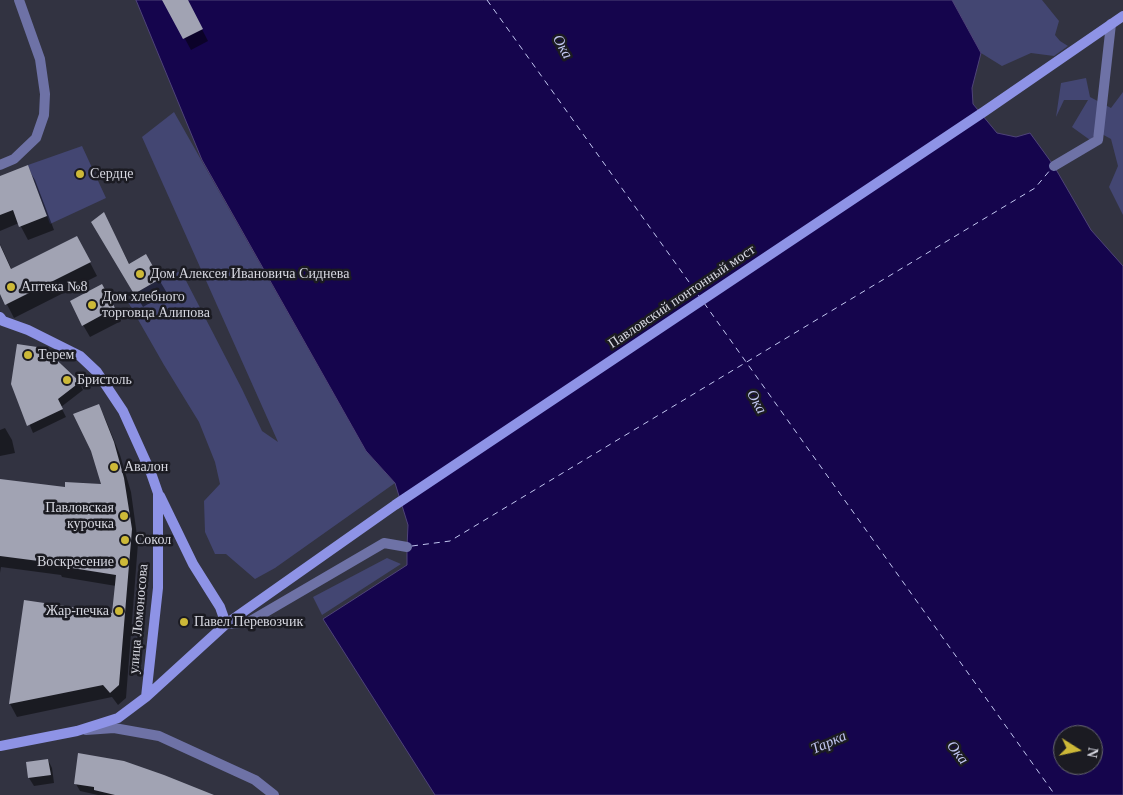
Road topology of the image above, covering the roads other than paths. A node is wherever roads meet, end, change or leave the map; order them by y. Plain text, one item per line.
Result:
1 (19, 0) edge
2 (1123, 16) edge
3 (1112, 24) junction
4 (0, 164) edge
5 (1054, 166) dead end
6 (1, 320) edge
7 (158, 493) junction
8 (406, 547) dead end
9 (226, 624) junction
10 (146, 697) junction
11 (77, 731) junction
12 (0, 746) edge
13 (274, 795) edge

1 - 4 street
2 - 3 main road, Павловский понтонный мост
3 - 5 street
3 - 9 main road, Павловский понтонный мост
6 - 7 main road, улица Ломоносова
7 - 9 main road
7 - 10 main road, улица Ломоносова
8 - 9 street
9 - 10 main road, Павловский понтонный мост
10 - 11 main road, Павловский понтонный мост
11 - 12 main road, Павловский понтонный мост
11 - 13 street

